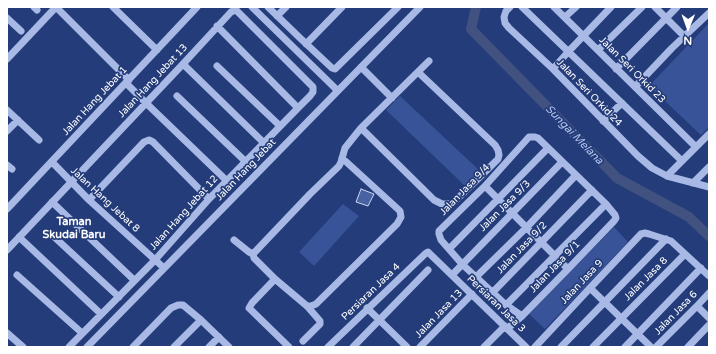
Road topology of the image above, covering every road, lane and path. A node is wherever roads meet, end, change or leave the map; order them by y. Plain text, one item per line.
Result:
1 (56, 7) edge
2 (114, 7) edge
3 (197, 7) edge
4 (252, 7) edge
5 (268, 7) edge
6 (286, 7) edge
7 (342, 7) edge
8 (398, 7) edge
9 (420, 7) edge
10 (510, 7) edge
11 (522, 7) edge
12 (554, 7) edge
13 (576, 7) edge
14 (612, 7) edge
15 (642, 7) edge
16 (655, 7) edge
17 (677, 7) edge
18 (709, 13) edge
19 (277, 16) junction
20 (7, 18) edge
21 (565, 18) junction
22 (667, 18) junction
23 (217, 26) junction
24 (21, 31) dead end
25 (583, 36) junction
26 (684, 36) junction
27 (300, 38) junction
28 (306, 44) junction
29 (292, 46) junction
30 (157, 50) junction
31 (598, 50) junction
32 (568, 52) junction
33 (282, 56) junction
34 (7, 59) edge
35 (429, 61) dead end
36 (183, 64) junction
37 (216, 66) dead end
38 (361, 67) junction
39 (553, 69) junction
40 (616, 69) junction
41 (418, 72) junction
42 (127, 81) junction
43 (635, 87) junction
44 (337, 90) junction
45 (313, 92) joint
46 (177, 96) dead end
47 (392, 98) junction
48 (146, 103) junction
49 (622, 103) junction
50 (298, 108) junction
51 (7, 110) edge
52 (18, 120) junction
53 (603, 121) junction
54 (280, 126) junction
55 (361, 128) junction
56 (7, 131) edge
57 (709, 134) edge
58 (39, 140) dead end
59 (264, 143) junction
60 (696, 147) junction
61 (548, 148) junction
62 (342, 158) junction
63 (682, 161) junction
64 (52, 162) junction
65 (246, 162) junction
66 (562, 162) junction
67 (709, 167) edge
68 (576, 175) junction
69 (667, 176) junction
70 (227, 181) junction
71 (71, 182) junction
72 (693, 183) junction
73 (485, 186) junction
74 (709, 187) edge
75 (592, 190) junction
76 (209, 199) junction
77 (498, 199) junction
78 (89, 200) junction
79 (52, 202) junction
80 (606, 204) junction
81 (7, 209) edge
82 (512, 213) junction
83 (527, 228) junction
84 (50, 233) dead end
85 (19, 237) junction
86 (666, 239) junction
87 (234, 240) dead end
88 (542, 242) junction
89 (449, 249) junction
90 (7, 250) edge
91 (428, 252) joint
92 (253, 254) junction
93 (685, 254) junction
94 (556, 255) junction
95 (155, 260) junction
96 (462, 264) junction
97 (164, 268) junction
98 (701, 268) junction
99 (568, 269) junction
100 (428, 270) dead end
101 (17, 275) dead end
102 (452, 275) junction
103 (709, 276) edge
104 (476, 277) junction
105 (275, 279) junction
106 (134, 280) junction
107 (590, 288) junction
108 (493, 292) junction
109 (709, 293) edge
110 (472, 294) junction
111 (119, 297) junction
112 (604, 302) junction
113 (506, 305) junction
114 (307, 306) junction
115 (697, 306) junction
116 (367, 308) junction
117 (101, 314) junction
118 (522, 316) junction
119 (621, 318) junction
120 (709, 318) edge
121 (201, 320) junction
122 (380, 320) junction
123 (709, 325) edge
124 (506, 327) junction
125 (7, 333) edge
126 (82, 333) junction
127 (638, 334) junction
128 (219, 337) junction
129 (303, 341) dead end
130 (23, 347) edge
131 (69, 347) edge
132 (87, 347) edge
133 (133, 347) edge
134 (174, 347) edge
135 (209, 347) edge
136 (229, 347) edge
137 (289, 347) edge
138 (328, 347) edge
139 (353, 347) edge
140 (407, 347) edge
141 (420, 347) edge
142 (484, 347) edge
143 (526, 347) edge
144 (535, 347) edge
145 (561, 347) edge
146 (594, 347) edge
147 (625, 347) edge
148 (651, 347) edge
149 (656, 347) edge
150 (688, 347) edge

1 - 34 street
1 - 42 street
2 - 30 street
3 - 30 street, Jalan Hang Jebat 1
4 - 29 street
5 - 19 street
6 - 19 street
7 - 28 street
8 - 28 street
9 - 38 street, Jalan Hang Jebat
10 - 39 street, Jalan Seri Orkid 24
11 - 32 street
12 - 21 street, Jalan Seri Orkid 23
13 - 21 street
14 - 25 street
15 - 31 street
16 - 22 street
17 - 22 street
18 - 26 street
19 - 27 street
20 - 24 street
21 - 25 street, Jalan Seri Orkid 23
22 - 26 street
22 - 40 street
23 - 33 street, Jalan Hang Jebat 13
23 - 36 street, Jalan Hang Jebat 13
23 - 50 street
25 - 31 street, Jalan Seri Orkid 23
25 - 32 street
26 - 43 street
27 - 28 street
27 - 29 street
29 - 33 street
29 - 44 street
30 - 42 street, Jalan Hang Jebat 1
31 - 40 street, Jalan Seri Orkid 23
32 - 39 street
32 - 49 street
33 - 45 street, Jalan Hang Jebat 13
35 - 41 street
36 - 48 street, Jalan Hang Jebat 13
36 - 59 street
37 - 54 street
38 - 44 street, Jalan Hang Jebat
38 - 47 street
39 - 53 street, Jalan Seri Orkid 24
40 - 43 street, Jalan Seri Orkid 23
41 - 47 street
41 - 55 street
42 - 48 street
42 - 64 street, Jalan Hang Jebat 1
43 - 60 street, Jalan Seri Orkid 23
44 - 97 street, Jalan Hang Jebat
45 - 50 street, Jalan Hang Jebat 12
46 - 65 street
47 - 55 street
48 - 70 street
48 - 71 street, Jalan Hang Jebat 13
49 - 53 street
49 - 63 street
50 - 54 street, Jalan Hang Jebat 12
51 - 52 street
52 - 56 street
52 - 58 street
53 - 69 street, Jalan Seri Orkid 24
54 - 59 street, Jalan Hang Jebat 12
55 - 62 street
57 - 60 street
59 - 65 street, Jalan Hang Jebat 12
60 - 63 street
61 - 66 street
61 - 73 street, Jalan Jasa 9/4
61 - 77 street
62 - 92 street
62 - 114 street
63 - 69 street
64 - 71 street, Jalan Hang Jebat 8
64 - 81 street, Jalan Hang Jebat 1
65 - 70 street, Jalan Hang Jebat 12
66 - 68 street
66 - 82 street, Jalan Jasa 9/3
67 - 72 street
68 - 75 street
68 - 83 street
69 - 72 street, Jalan Seri Orkid 24
70 - 76 street, Jalan Hang Jebat 12
71 - 78 street, Jalan Hang Jebat 8
71 - 79 street, Jalan Hang Jebat 13
72 - 74 street, Jalan Seri Orkid 24
73 - 77 street
73 - 89 street, Jalan Jasa 9/4
75 - 80 street
75 - 88 street, Jalan Jasa 9/2
76 - 78 street
76 - 95 street, Jalan Hang Jebat 12
77 - 82 street
77 - 89 street
78 - 95 street, Jalan Hang Jebat 8
79 - 85 street, Jalan Hang Jebat 13
79 - 106 street
80 - 94 street
80 - 99 street, Jalan Jasa 9/1
82 - 83 street
82 - 96 street, Jalan Jasa 9/3
83 - 88 street
83 - 104 street
84 - 111 street
85 - 90 street, Jalan Hang Jebat 13
85 - 117 street
86 - 93 street
86 - 107 street, Jalan Jasa 9
86 - 112 street
87 - 92 street
88 - 94 street
88 - 108 street, Jalan Jasa 9/2
89 - 96 street, Jalan Jasa 9/4
91 - 102 street, Persiaran Jasa 3
91 - 116 street, Persiaran Jasa 4
92 - 105 street
93 - 98 street
93 - 119 street, Jalan Jasa 8
94 - 99 street
94 - 113 street
95 - 97 street, Jalan Hang Jebat 8
95 - 106 street, Jalan Hang Jebat 12
96 - 102 street, Persiaran Jasa 3
96 - 104 street, Jalan Jasa 9/4
97 - 132 street, Jalan Hang Jebat
98 - 103 street
98 - 127 street
99 - 118 street, Jalan Jasa 9/1
100 - 122 street
101 - 126 street
102 - 110 street, Persiaran Jasa 3
104 - 108 street, Jalan Jasa 9/4
105 - 114 street
105 - 137 street
106 - 111 street, Jalan Hang Jebat 12
107 - 112 street
107 - 144 street, Jalan Jasa 9
108 - 113 street
109 - 115 street, Jalan Jasa 6
110 - 124 street, Persiaran Jasa 3
110 - 141 street, Jalan Jasa 13
111 - 117 street, Jalan Hang Jebat 12
112 - 119 street
112 - 145 street
113 - 118 street
114 - 129 street
115 - 120 street
115 - 149 street, Jalan Jasa 6
116 - 122 street
116 - 138 street, Persiaran Jasa 4
117 - 126 street, Jalan Hang Jebat 12
118 - 124 street, Jalan Jasa 9/1
119 - 127 street
119 - 146 street, Jalan Jasa 8
121 - 128 street
121 - 133 street
121 - 134 street
122 - 139 street
122 - 140 street
123 - 150 street
124 - 142 street, Jalan Jasa 9/1
124 - 143 street, Persiaran Jasa 3
125 - 130 street
126 - 131 street, Jalan Hang Jebat 12
127 - 147 street
127 - 148 street
128 - 135 street
128 - 136 street

